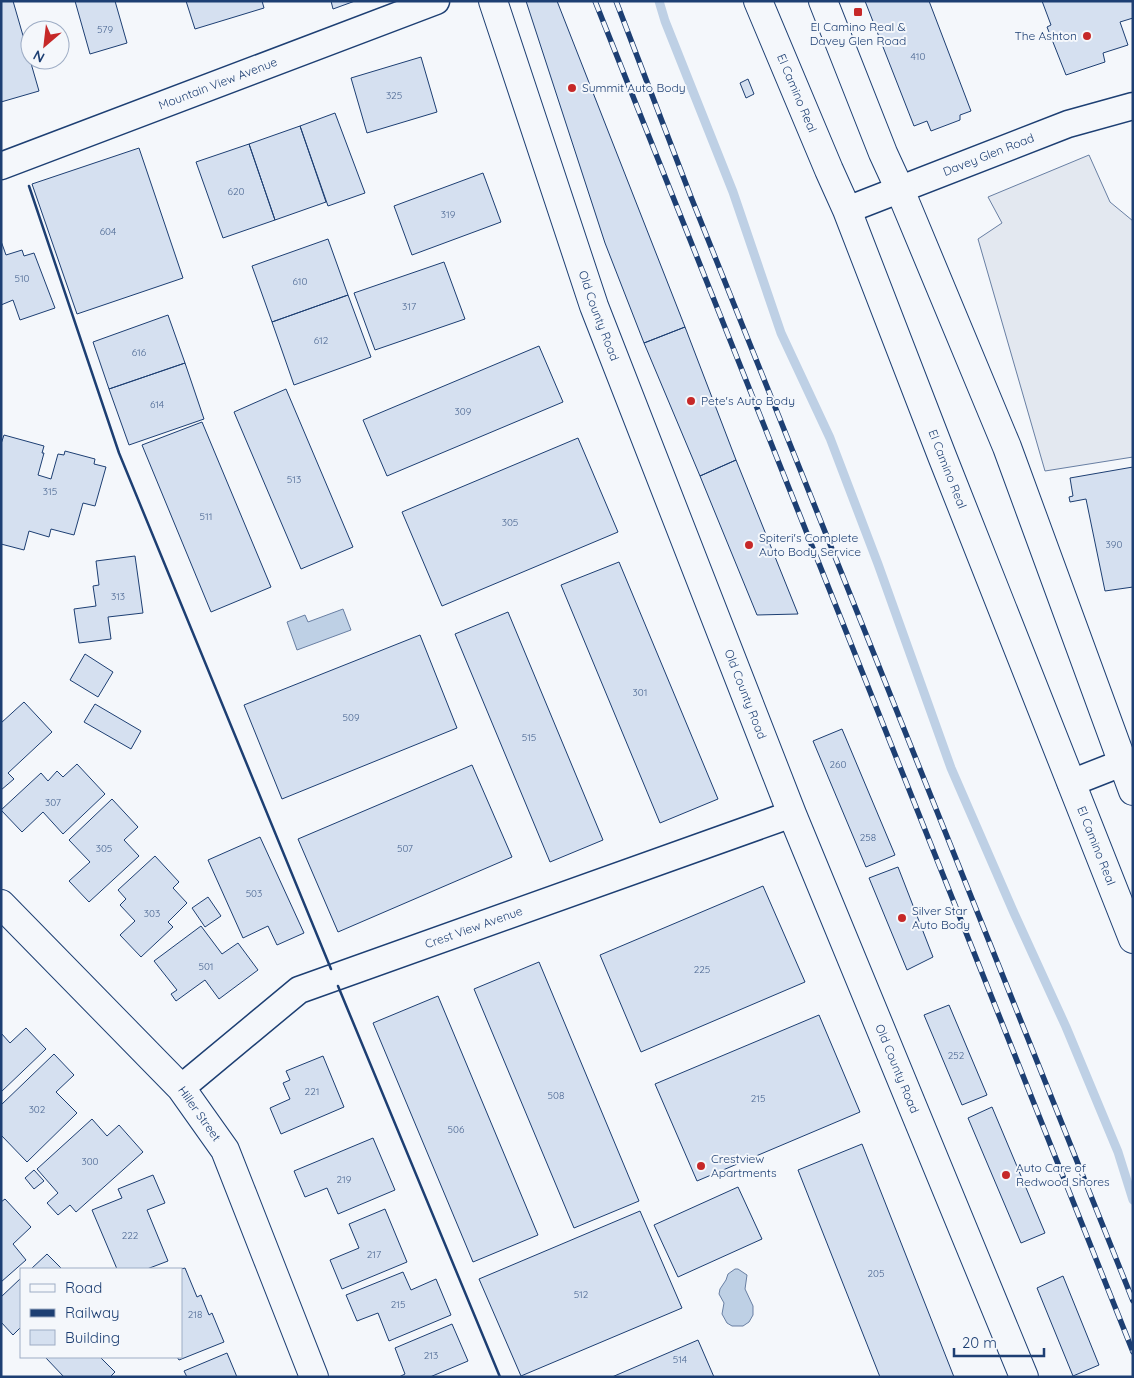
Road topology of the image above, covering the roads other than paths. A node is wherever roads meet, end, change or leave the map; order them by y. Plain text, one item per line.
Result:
1 (436, 1) edge
2 (492, 1) edge
3 (758, 1) edge
4 (823, 1) edge
5 (1133, 106) edge
6 (1, 166) edge
7 (900, 190) junction
8 (847, 210) junction
9 (1127, 762) edge
10 (1071, 783) junction
11 (1133, 791) edge
12 (792, 814) junction
13 (1, 904) edge
14 (1133, 939) edge
15 (181, 1088) junction
16 (314, 1377) edge
17 (1024, 1377) edge

1 - 6 street, Mountain View Avenue
2 - 12 street, Old County Road
3 - 8 street, El Camino Real
4 - 7 street
5 - 7 street, Davey Glen Road
7 - 8 street, Davey Glen Road
7 - 9 street
8 - 10 street, El Camino Real
9 - 10 street
9 - 11 street
10 - 14 street, El Camino Real
12 - 15 street, Crest View Avenue
12 - 17 street, Old County Road
13 - 15 street, Hiller Street
15 - 16 street, Hiller Street

